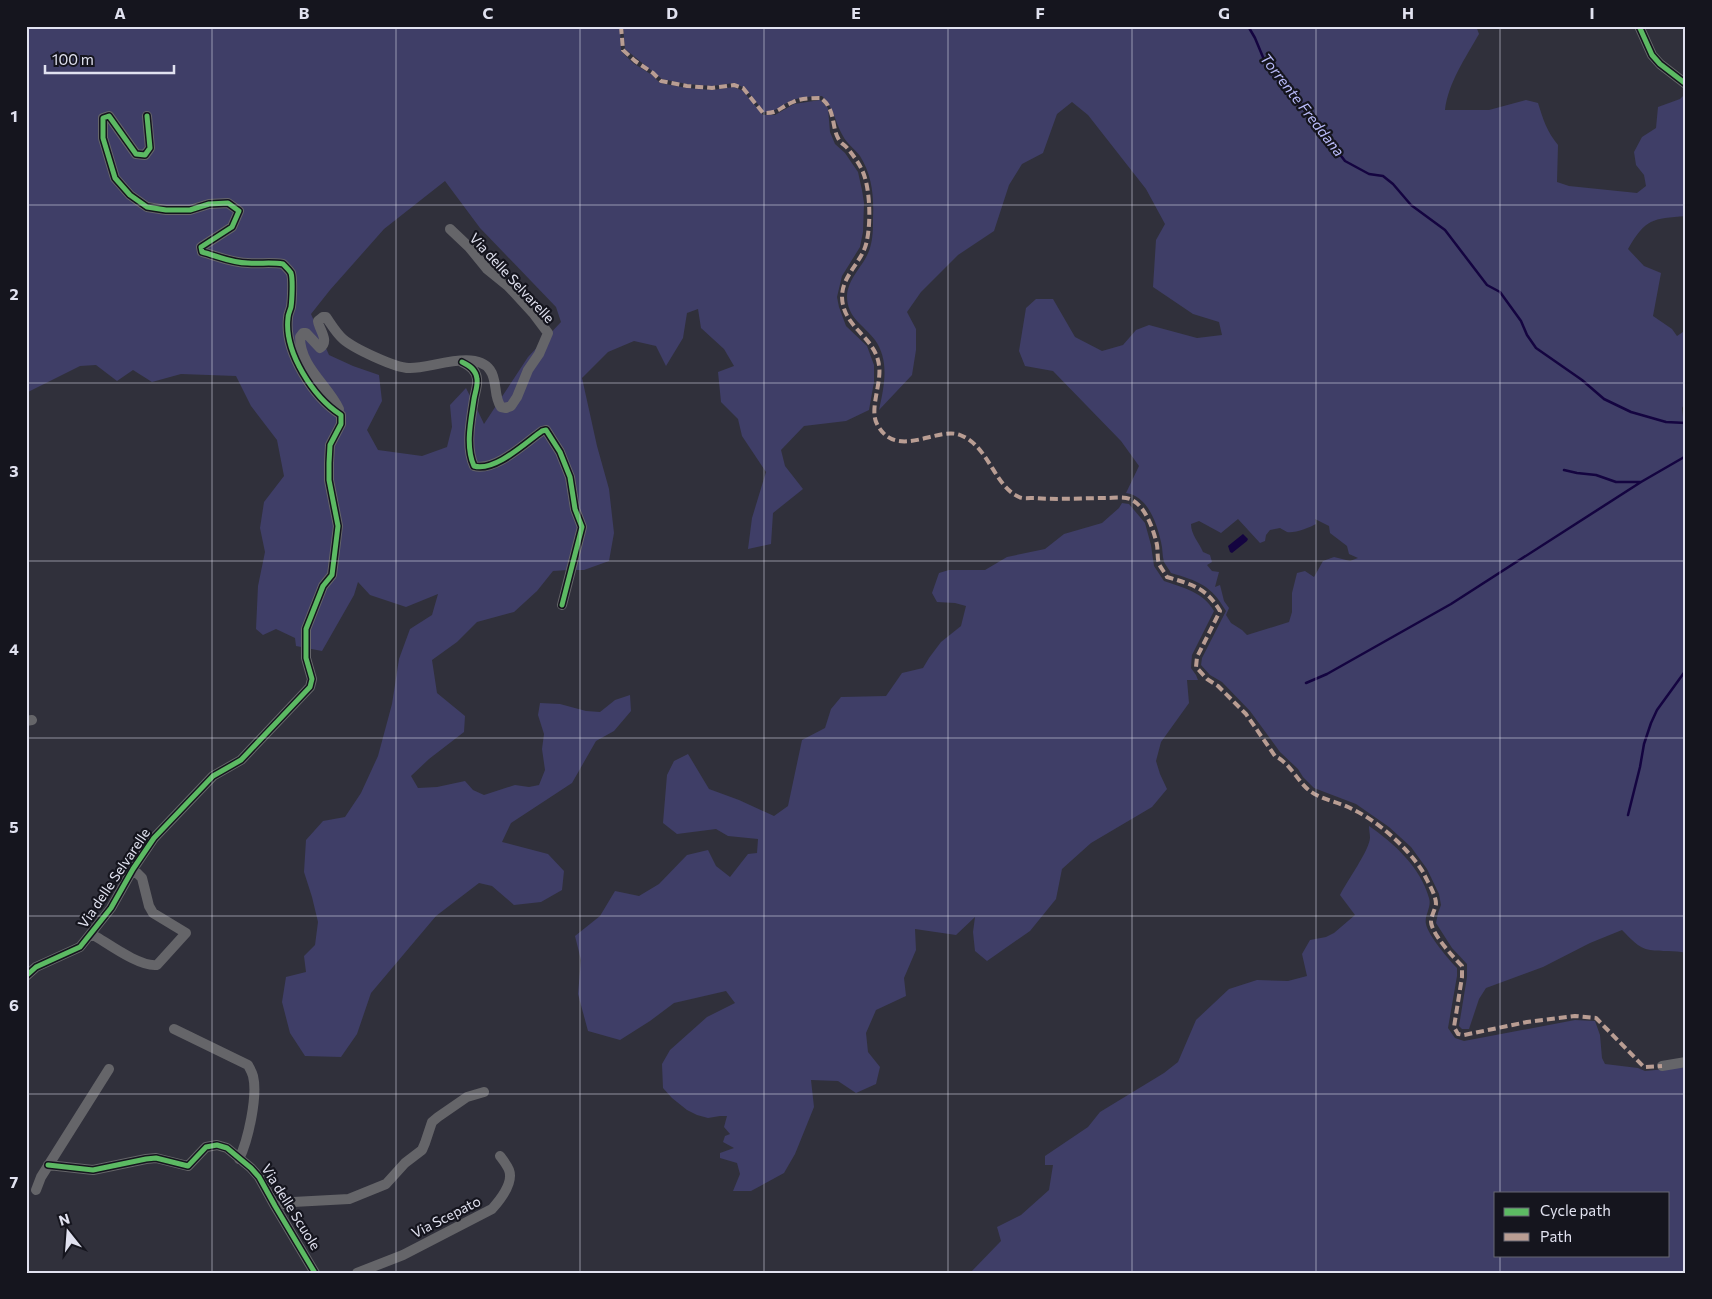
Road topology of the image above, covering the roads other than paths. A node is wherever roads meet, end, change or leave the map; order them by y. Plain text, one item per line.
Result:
1 (1639, 26) edge
2 (1686, 84) edge
3 (147, 116) dead end
4 (450, 229) dead end
5 (462, 362) junction
6 (341, 415) junction
7 (562, 605) dead end
8 (133, 869) junction
9 (89, 936) junction
10 (26, 976) edge
11 (174, 1029) dead end
12 (1686, 1062) edge
13 (1662, 1066) dead end
14 (109, 1069) dead end
15 (484, 1092) dead end
16 (500, 1156) dead end
17 (240, 1159) junction
18 (48, 1165) junction
19 (36, 1190) dead end
20 (275, 1206) junction
21 (316, 1273) edge
22 (358, 1273) edge

1 - 2 street
3 - 6 street
4 - 5 street, Via delle Selvarelle
5 - 6 street, Via delle Selvarelle
5 - 7 street
6 - 8 street, Via delle Selvarelle
8 - 9 street, Via delle Selvarelle
8 - 9 street
9 - 10 street, Via delle Selvarelle
11 - 17 street
12 - 13 street
14 - 18 street
15 - 20 street
16 - 22 street, Via Scepato
17 - 18 street, Via delle Scuole
17 - 20 street, Via delle Scuole
18 - 19 street
20 - 21 street, Via delle Scuole

